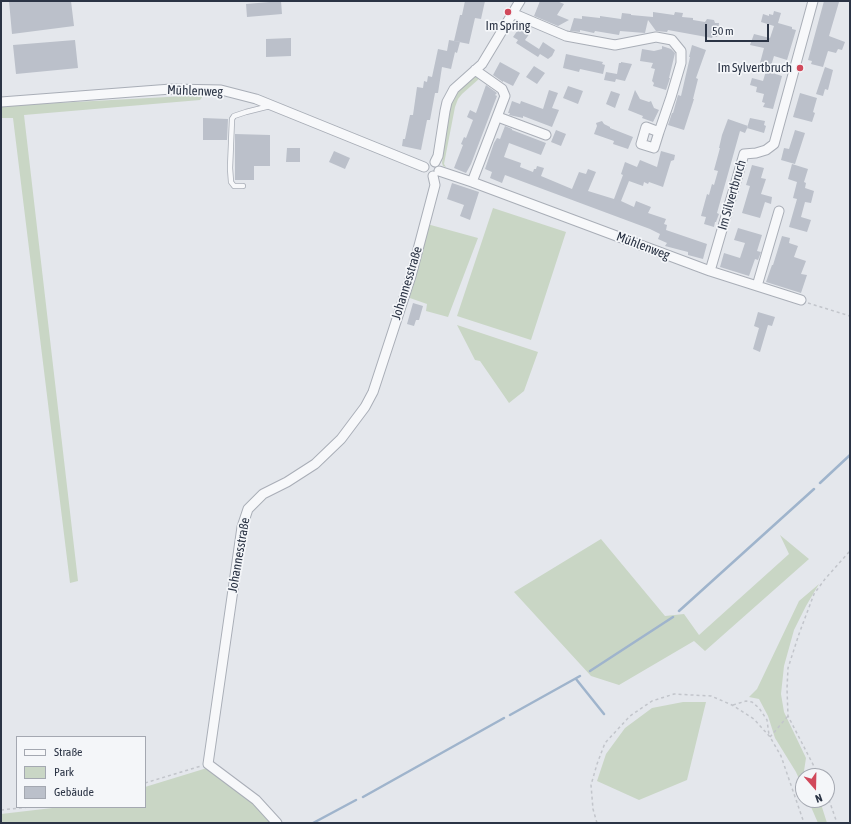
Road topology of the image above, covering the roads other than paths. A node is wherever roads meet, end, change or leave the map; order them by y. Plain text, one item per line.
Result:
1 (520, 1) edge
2 (813, 1) edge
3 (512, 13) junction
4 (475, 70) junction
5 (1, 102) edge
6 (272, 105) junction
7 (498, 117) junction
8 (659, 132) dead end
9 (546, 135) dead end
10 (435, 162) junction
11 (424, 167) junction
12 (436, 174) junction
13 (472, 182) junction
14 (243, 186) dead end
15 (779, 211) dead end
16 (710, 271) junction
17 (757, 286) junction
18 (801, 300) road end
19 (277, 823) edge

1 - 3 street
2 - 16 street, Im Silvertbruch
3 - 4 street
3 - 8 street
4 - 7 street
4 - 10 street
5 - 6 street, Mühlenweg
6 - 11 street, Mühlenweg
6 - 14 lane
7 - 9 street
7 - 13 street
10 - 11 street
10 - 12 street
11 - 12 street, Mühlenweg
12 - 13 street, Mühlenweg
12 - 19 street, Johannesstraße
13 - 16 street, Mühlenweg
15 - 17 street
16 - 17 street, Mühlenweg
17 - 18 street, Mühlenweg

